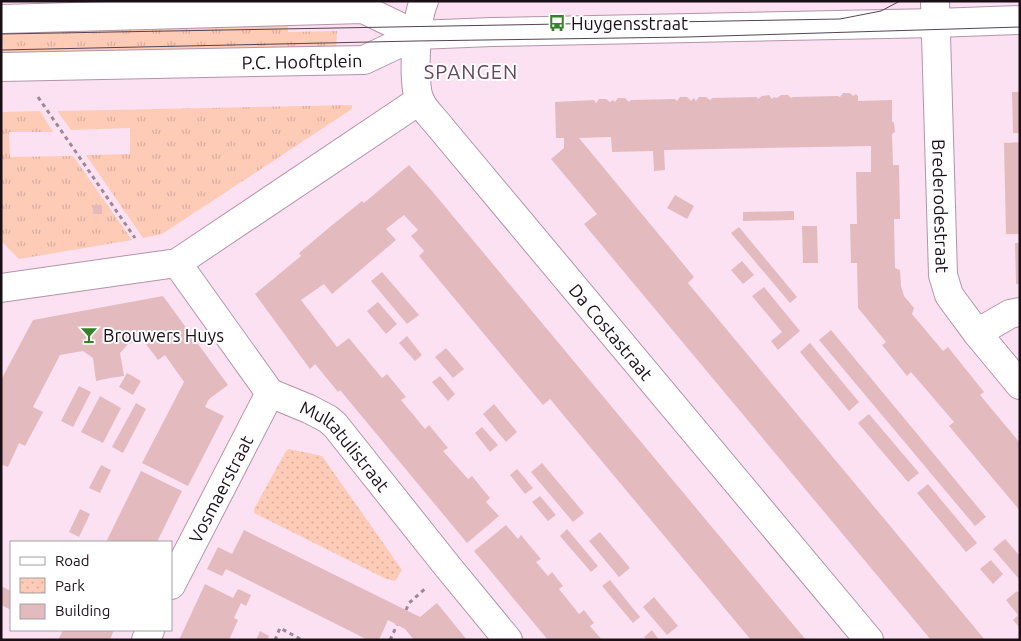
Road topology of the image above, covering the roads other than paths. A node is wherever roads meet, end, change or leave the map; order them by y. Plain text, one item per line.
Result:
1 (424, 1) edge
2 (936, 12) edge
3 (1, 19) edge
4 (1020, 20) edge
5 (417, 35) junction
6 (1, 67) edge
7 (420, 100) junction
8 (166, 265) junction
9 (1, 288) edge
10 (1020, 312) edge
11 (977, 332) junction
12 (1020, 384) edge
13 (270, 394) junction
14 (172, 583) edge
15 (508, 640) edge
16 (869, 640) edge

1 - 5 street, Da Costastraat
2 - 4 street
2 - 5 street
2 - 11 street, Brederodestraat
3 - 5 street
5 - 6 street, P.C. Hooftplein
5 - 7 street, Da Costastraat
7 - 8 street
7 - 16 street, Da Costastraat
8 - 9 street
8 - 13 street
10 - 11 street
11 - 12 street, Brederodestraat
13 - 14 street, Vosmaerstraat
13 - 15 street, Multatulistraat

